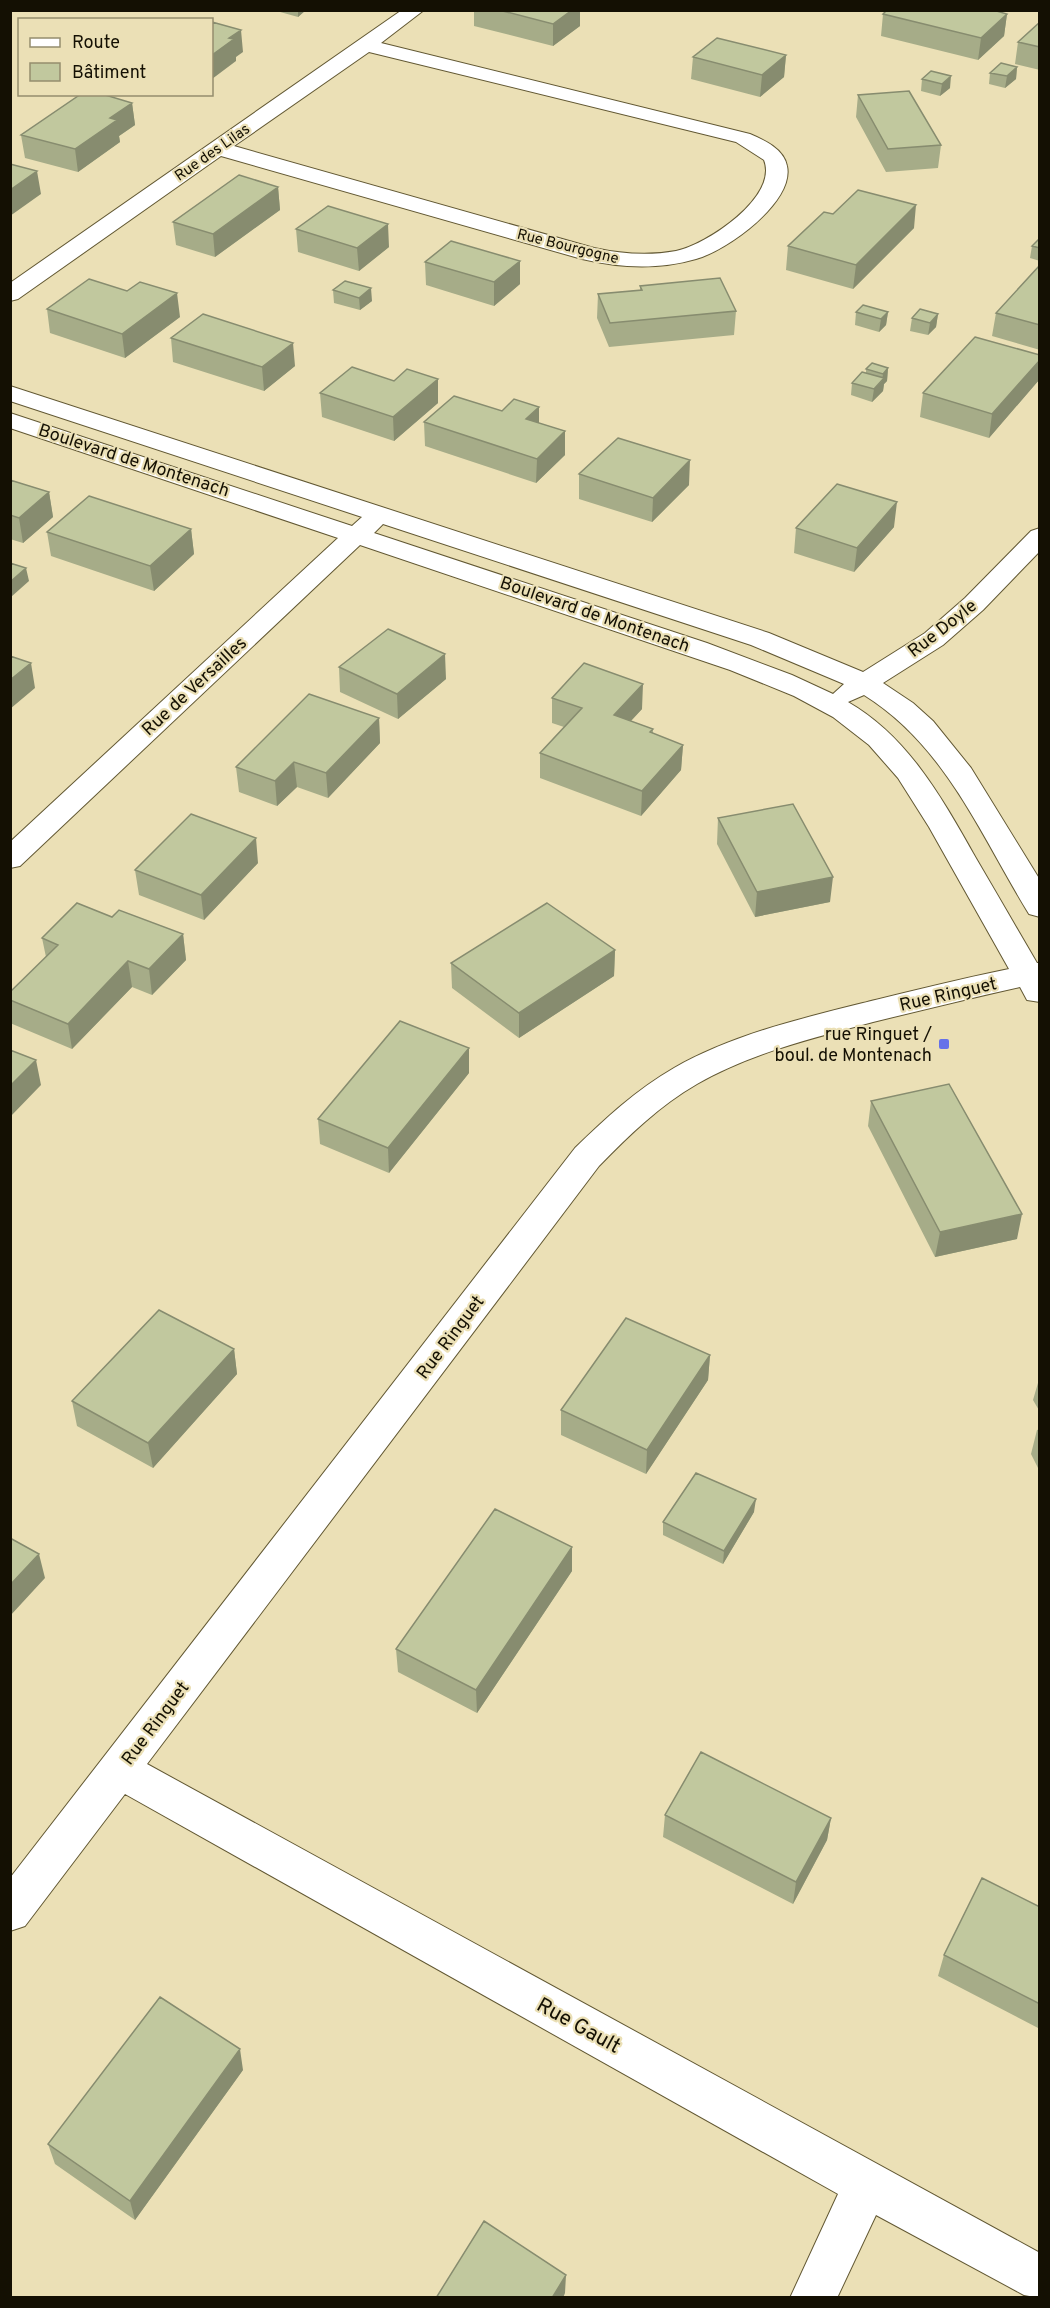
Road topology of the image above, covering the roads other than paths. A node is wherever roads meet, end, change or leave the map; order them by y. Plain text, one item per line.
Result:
1 (415, 10) edge
2 (366, 45) junction
3 (217, 148) junction
4 (10, 294) edge
5 (10, 393) edge
6 (10, 420) edge
7 (380, 515) junction
8 (357, 534) junction
9 (1040, 536) edge
10 (865, 683) junction
11 (830, 704) junction
12 (14, 850) edge
13 (1040, 907) edge
14 (1036, 981) edge
15 (120, 1770) junction
16 (10, 1912) edge
17 (866, 2185) junction
18 (1040, 2279) edge
19 (813, 2298) edge

1 - 2 street, Rue des Lilas
2 - 3 street, Rue des Lilas
2 - 3 street, Rue Bourgogne
3 - 4 street, Rue des Lilas
5 - 7 street, Boulevard de Montenach
6 - 8 street, Boulevard de Montenach
7 - 8 street, Rue de Versailles
7 - 10 street, Boulevard de Montenach
8 - 11 street, Boulevard de Montenach
8 - 12 street, Rue de Versailles
9 - 10 street, Rue Doyle
10 - 11 street, Rue Doyle
10 - 13 street, Boulevard de Montenach
11 - 14 street, Boulevard de Montenach
14 - 15 street, Rue Ringuet
15 - 16 street, Rue Ringuet
15 - 17 street, Rue Gault
17 - 18 street, Rue Gault
17 - 19 street

